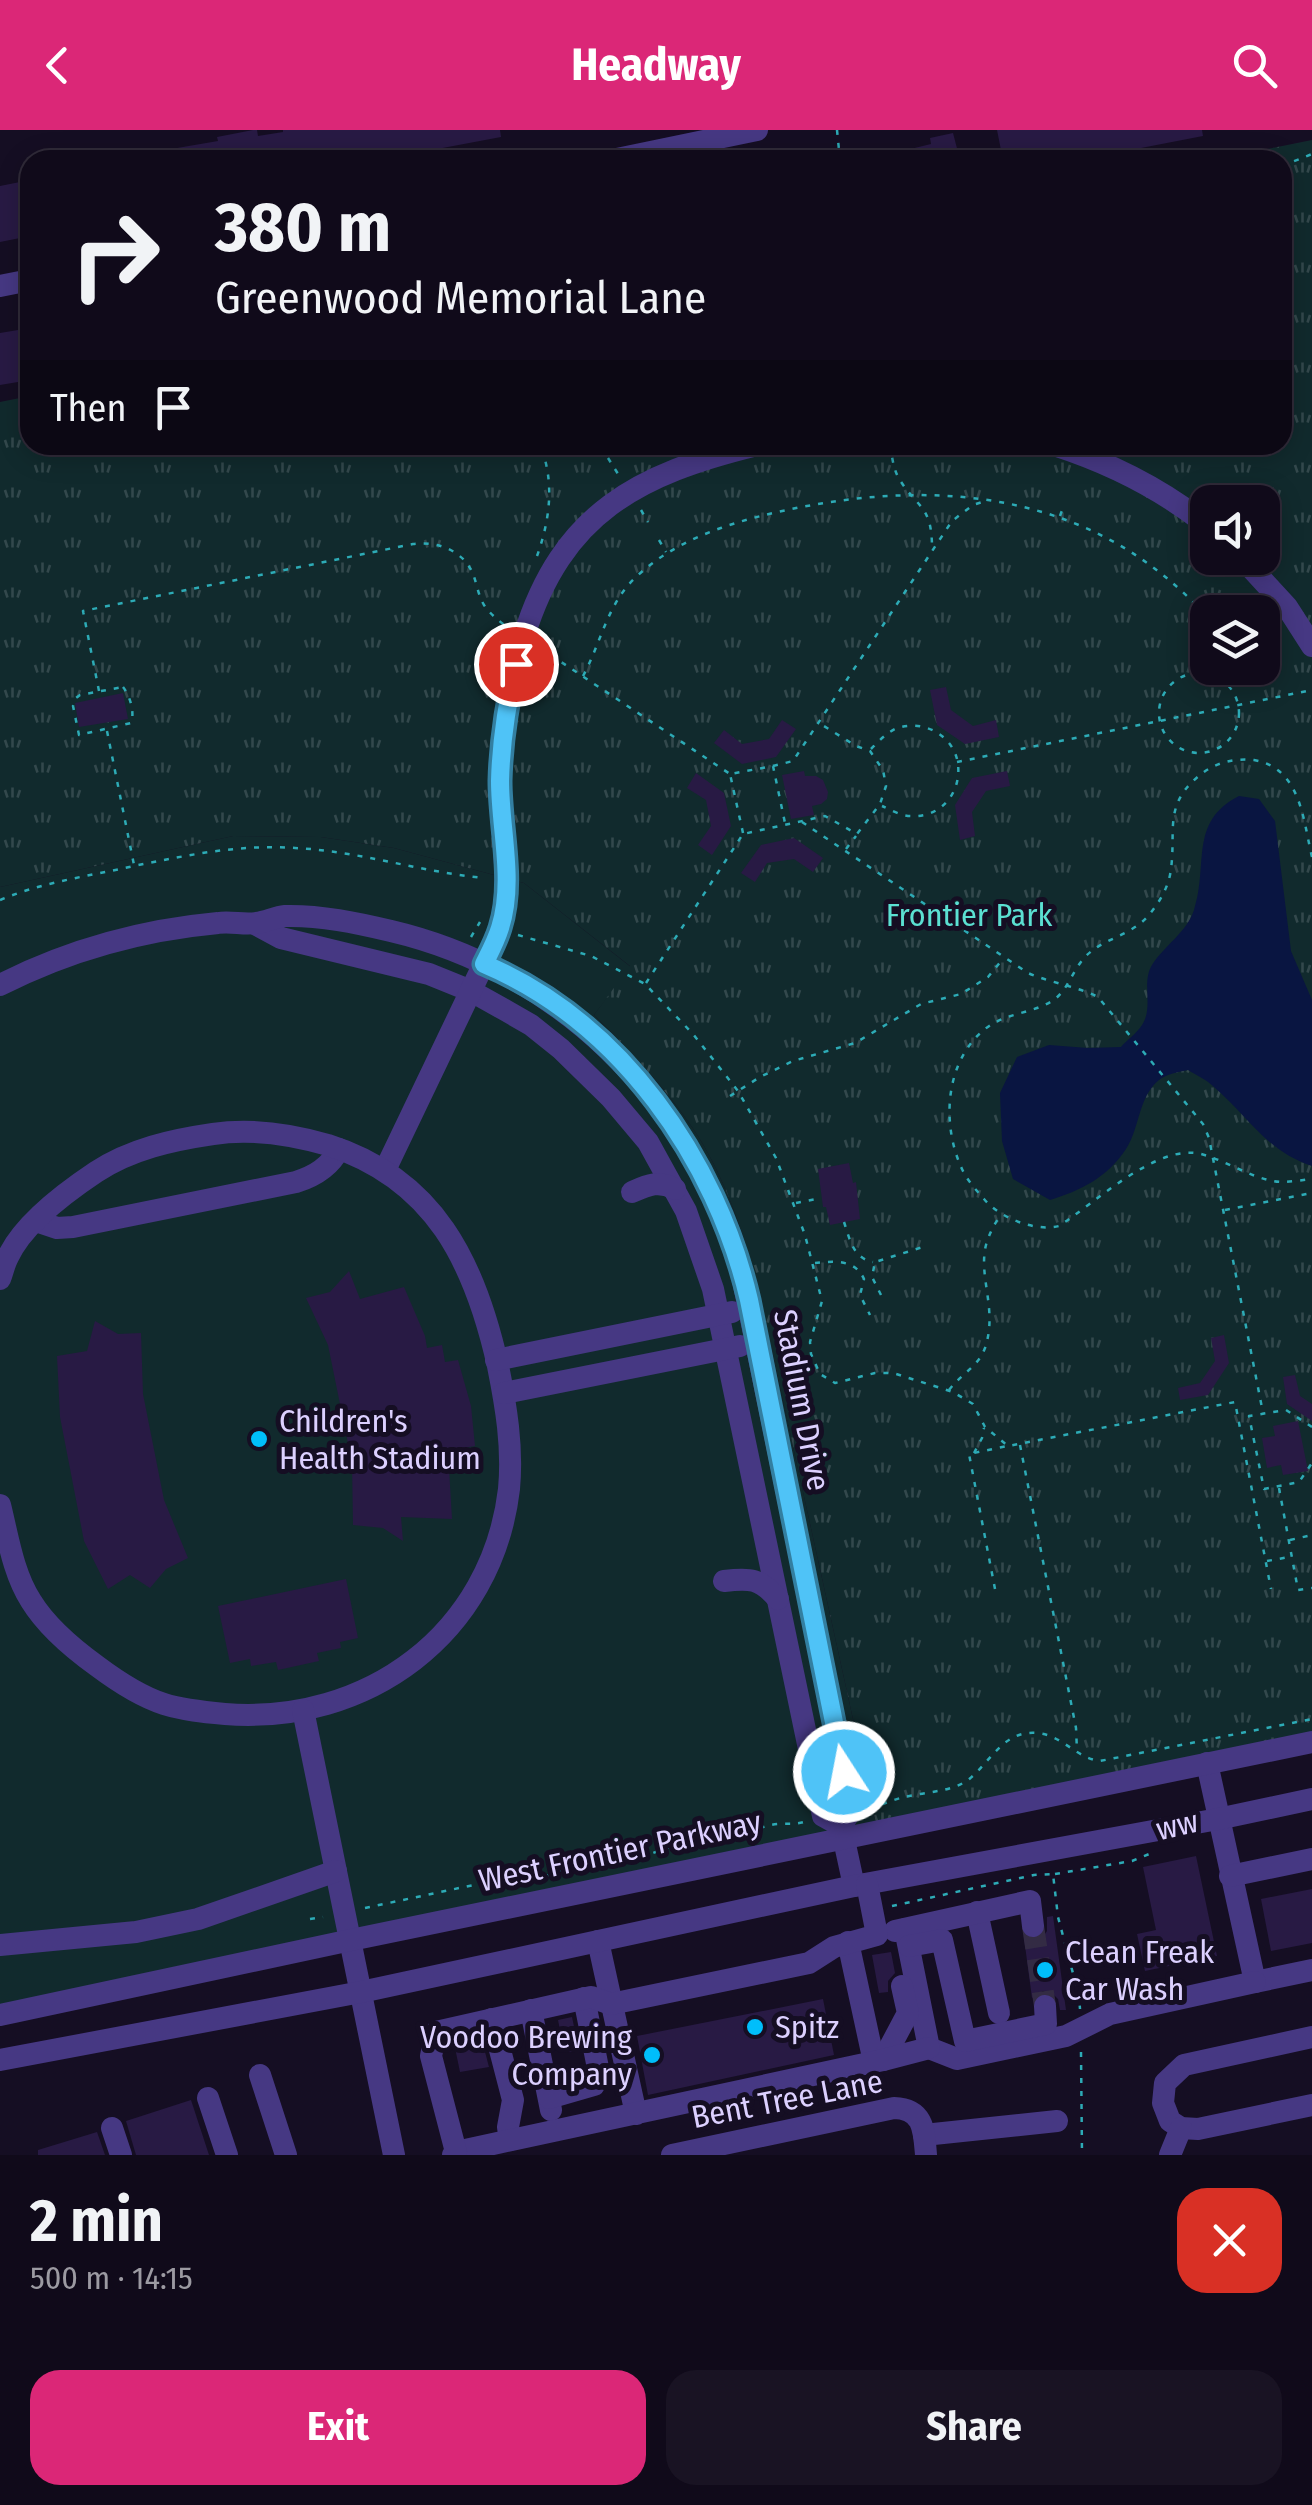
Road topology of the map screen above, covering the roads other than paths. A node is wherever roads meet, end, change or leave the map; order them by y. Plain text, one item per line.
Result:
1 (757, 130) edge
2 (693, 136) edge
3 (646, 150) edge
4 (725, 455) edge
5 (1085, 455) edge
6 (1190, 513) edge
7 (1257, 575) edge
8 (1312, 646) edge
9 (255, 924) junction
10 (484, 964) junction
11 (0, 985) edge
12 (471, 991) junction
13 (339, 1149) junction
14 (386, 1170) junction
15 (675, 1189) junction
16 (632, 1192) dead end
17 (36, 1221) junction
18 (2, 1264) edge
19 (750, 1308) junction
20 (719, 1315) junction
21 (757, 1342) junction
22 (726, 1349) junction
23 (496, 1360) junction
24 (504, 1393) junction
25 (0, 1505) edge
26 (724, 1581) dead end
27 (778, 1599) junction
28 (303, 1710) junction
29 (1312, 1742) edge
30 (1207, 1763) junction
31 (1312, 1799) edge
32 (1218, 1820) junction
33 (843, 1832) junction
34 (1312, 1859) edge
35 (336, 1870) junction
36 (1230, 1876) junction
37 (861, 1885) junction
38 (977, 1912) junction
39 (1033, 1926) dead end
40 (895, 1936) junction
41 (350, 1940) junction
42 (598, 1941) junction
43 (848, 1942) junction
44 (0, 1945) edge
45 (1312, 1970) edge
46 (1255, 1982) junction
47 (361, 1992) junction
48 (584, 1998) junction
49 (612, 2004) junction
50 (1045, 2006) dead end
51 (531, 2010) junction
52 (999, 2013) dead end
53 (0, 2015) edge
54 (492, 2019) junction
55 (1312, 2038) edge
56 (930, 2048) junction
57 (0, 2060) edge
58 (878, 2061) junction
59 (260, 2074) dead end
60 (208, 2098) dead end
61 (549, 2098) junction
62 (1312, 2105) edge
63 (636, 2114) junction
64 (1057, 2121) dead end
65 (112, 2128) dead end
66 (1181, 2128) junction
67 (556, 2131) junction
68 (922, 2135) edge
69 (510, 2140) junction
70 (454, 2154) edge
71 (121, 2155) edge
72 (227, 2155) edge
73 (286, 2155) edge
74 (394, 2155) edge
75 (672, 2155) edge
76 (1170, 2155) edge

1 - 2 street
2 - 3 street
4 - 10 street
5 - 6 street
7 - 8 street
9 - 10 street, Stadium Drive
9 - 11 street, Stadium Drive
9 - 12 street, Stadium Drive
10 - 12 street
10 - 19 street, Stadium Drive
12 - 14 street
12 - 15 street, Stadium Drive
13 - 14 street
13 - 17 street
13 - 17 street
14 - 23 street
15 - 16 street
15 - 20 street, Stadium Drive
17 - 18 street
19 - 20 street
19 - 21 street, Stadium Drive
20 - 22 street, Stadium Drive
20 - 23 street
21 - 22 street
21 - 33 street, Stadium Drive
22 - 24 street
22 - 27 street, Stadium Drive
23 - 24 street
24 - 28 street
25 - 28 street
26 - 27 street
27 - 33 street, Stadium Drive
28 - 35 street
29 - 30 street, West Frontier Parkway
30 - 32 street
30 - 33 street, West Frontier Parkway
31 - 32 street
32 - 36 street
32 - 37 street
33 - 37 street, Stadium Drive
33 - 41 street, West Frontier Parkway
34 - 36 street
35 - 41 street
35 - 44 street
36 - 46 street
37 - 40 street, Stadium Drive
37 - 42 street
38 - 39 street
38 - 40 street
38 - 52 street
40 - 43 street
40 - 50 street
40 - 56 street
40 - 58 street
41 - 47 street
41 - 53 street, West Frontier Parkway
42 - 47 street
42 - 49 street
43 - 49 street
43 - 58 street
45 - 46 street
46 - 56 street
47 - 57 street
47 - 74 street
48 - 49 street
48 - 51 street
48 - 61 street
49 - 63 street
51 - 54 street
51 - 61 street
54 - 69 street
54 - 70 street
55 - 66 street
56 - 58 street
58 - 63 street
59 - 73 street
60 - 72 street
61 - 67 street
62 - 66 street
63 - 67 street
64 - 68 street, Bent Tree Lane
65 - 71 street
66 - 76 street
67 - 69 street
68 - 75 street, Bent Tree Lane
69 - 70 street

